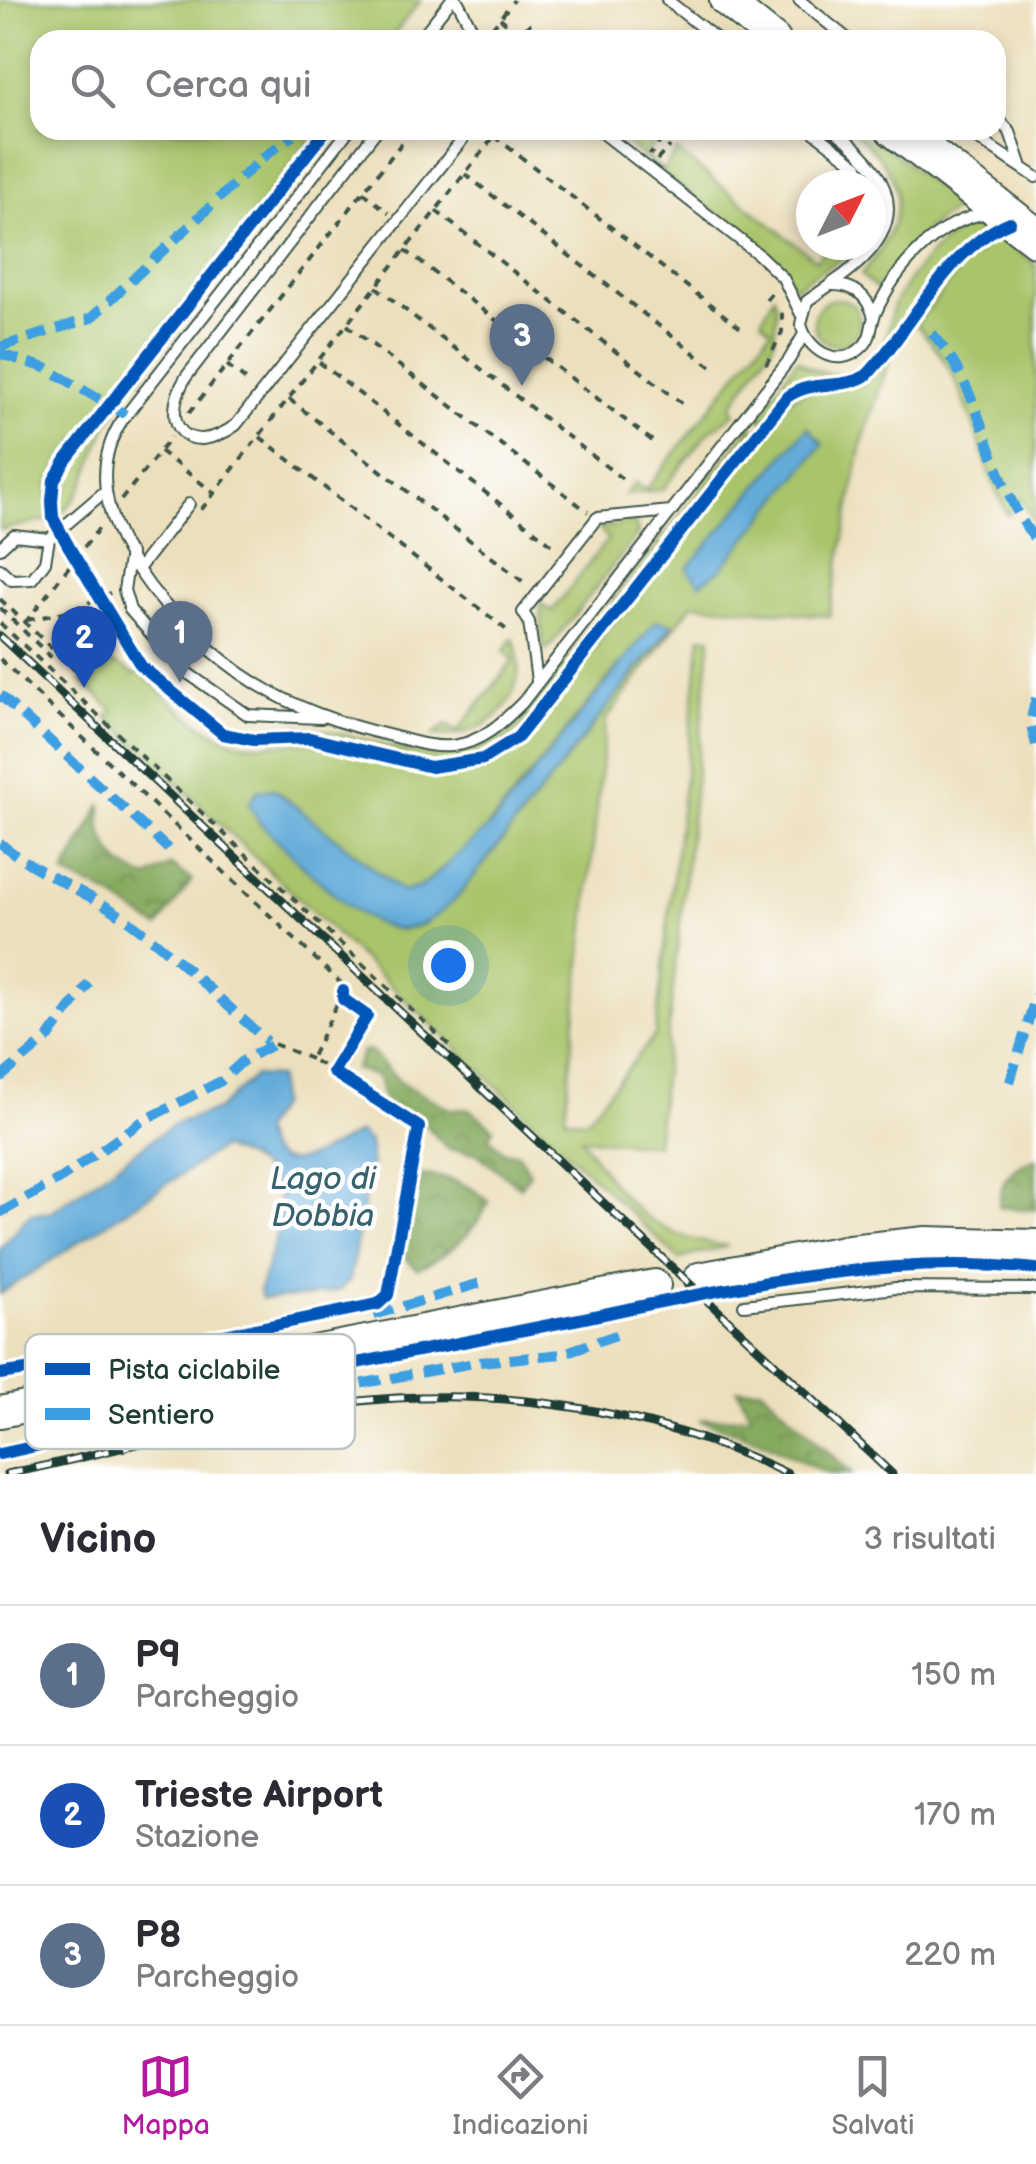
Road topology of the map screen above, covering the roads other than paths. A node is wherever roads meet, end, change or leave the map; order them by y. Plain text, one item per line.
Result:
1 (454, 0) edge
2 (666, 0) edge
3 (725, 0) edge
4 (799, 0) edge
5 (428, 30) edge
6 (472, 30) edge
7 (705, 30) edge
8 (762, 30) edge
9 (837, 30) edge
10 (1006, 127) edge
11 (341, 140) edge
12 (370, 140) edge
13 (462, 140) edge
14 (612, 140) edge
15 (824, 140) edge
16 (846, 140) edge
17 (903, 140) edge
18 (933, 140) edge
19 (981, 140) edge
20 (1022, 165) junction
21 (857, 170) edge
22 (1036, 177) edge
23 (998, 212) junction
24 (1036, 220) edge
25 (1036, 242) edge
26 (830, 285) junction
27 (802, 314) junction
28 (874, 317) junction
29 (804, 334) junction
30 (103, 493) junction
31 (189, 504) dead end
32 (671, 511) junction
33 (55, 536) junction
34 (0, 548) edge
35 (130, 552) junction
36 (139, 568) junction
37 (0, 569) edge
38 (537, 681) junction
39 (327, 718) junction
40 (1036, 1246) edge
41 (699, 1278) dead end
42 (656, 1286) dead end
43 (1036, 1290) edge
44 (744, 1305) dead end
45 (355, 1344) edge
46 (25, 1407) edge
47 (0, 1412) edge

1 - 5 lane
1 - 6 lane
2 - 7 lane
3 - 8 main road
4 - 9 lane
10 - 20 lane
11 - 30 lane
12 - 13 lane
14 - 27 lane
15 - 21 lane
16 - 26 lane
17 - 23 main road
18 - 24 lane
19 - 20 lane
20 - 22 lane
23 - 25 main road
23 - 28 lane
26 - 27 lane
26 - 28 lane
27 - 29 lane
28 - 29 lane
29 - 32 lane
30 - 33 lane
30 - 35 lane
31 - 36 lane
32 - 38 lane
32 - 38 lane
33 - 34 lane
33 - 37 lane
35 - 36 lane
35 - 39 lane
36 - 39 lane
38 - 39 lane
40 - 41 main road
42 - 45 main road
43 - 44 lane
46 - 47 main road

